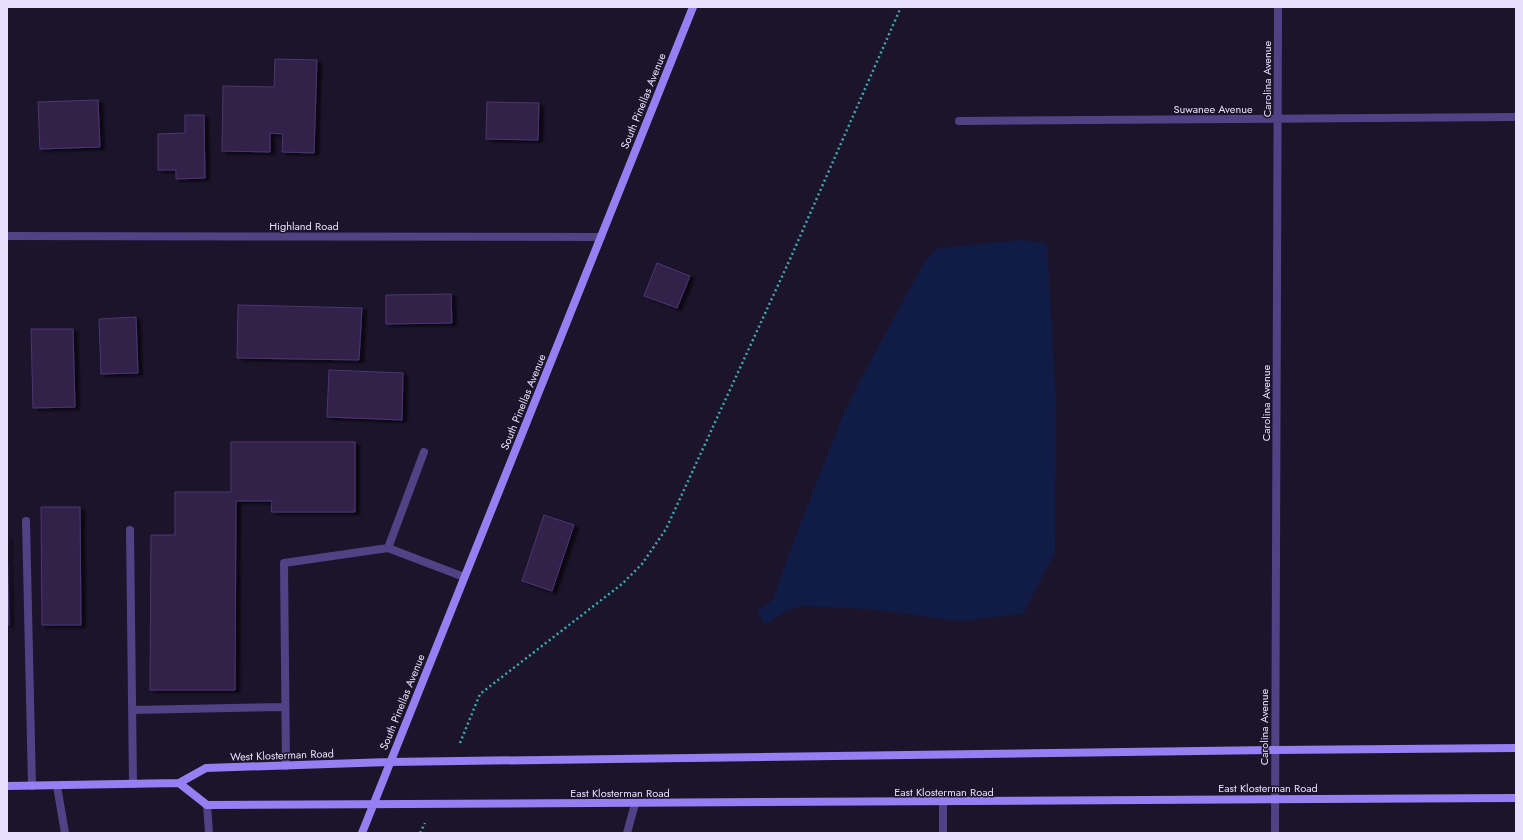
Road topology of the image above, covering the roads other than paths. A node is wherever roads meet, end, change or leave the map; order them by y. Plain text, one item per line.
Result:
1 (693, 7) edge
2 (1278, 7) edge
3 (1516, 117) edge
4 (1278, 119) junction
5 (959, 121) dead end
6 (7, 236) edge
7 (602, 237) junction
8 (424, 452) dead end
9 (26, 521) dead end
10 (130, 530) dead end
11 (388, 548) junction
12 (464, 577) junction
13 (285, 707) junction
14 (132, 710) junction
15 (1516, 748) edge
16 (1275, 750) junction
17 (389, 762) junction
18 (286, 766) junction
19 (179, 783) junction
20 (133, 784) junction
21 (7, 786) edge
22 (32, 786) junction
23 (57, 786) junction
24 (1516, 798) edge
25 (1275, 799) junction
26 (944, 803) junction
27 (373, 804) junction
28 (635, 804) junction
29 (207, 806) junction
30 (65, 833) edge
31 (209, 833) edge
32 (362, 833) edge
33 (627, 833) edge
34 (943, 833) edge
35 (1275, 833) edge

1 - 7 main road, South Pinellas Avenue
2 - 4 street, Carolina Avenue
3 - 4 street, Suwanee Avenue
4 - 5 street, Suwanee Avenue
4 - 16 street, Carolina Avenue
6 - 7 street, Highland Road
7 - 12 main road, South Pinellas Avenue
8 - 11 street
9 - 22 street
10 - 14 street
11 - 12 street
11 - 13 street
12 - 17 main road, South Pinellas Avenue
13 - 14 street
13 - 18 street
14 - 20 street
15 - 16 main road
16 - 17 main road
16 - 25 street, Carolina Avenue
17 - 18 main road, West Klosterman Road
17 - 27 main road, South Pinellas Avenue
18 - 19 main road, West Klosterman Road
19 - 20 main road, West Klosterman Road
19 - 29 main road
20 - 23 main road, West Klosterman Road
21 - 22 main road, West Klosterman Road
22 - 23 main road, West Klosterman Road
23 - 30 street
24 - 25 main road, East Klosterman Road
25 - 26 main road, East Klosterman Road
25 - 35 street, Carolina Avenue
26 - 28 main road, East Klosterman Road
26 - 34 street
27 - 28 main road, East Klosterman Road
27 - 29 main road
27 - 32 main road, South Pinellas Avenue
28 - 33 street
29 - 31 street

